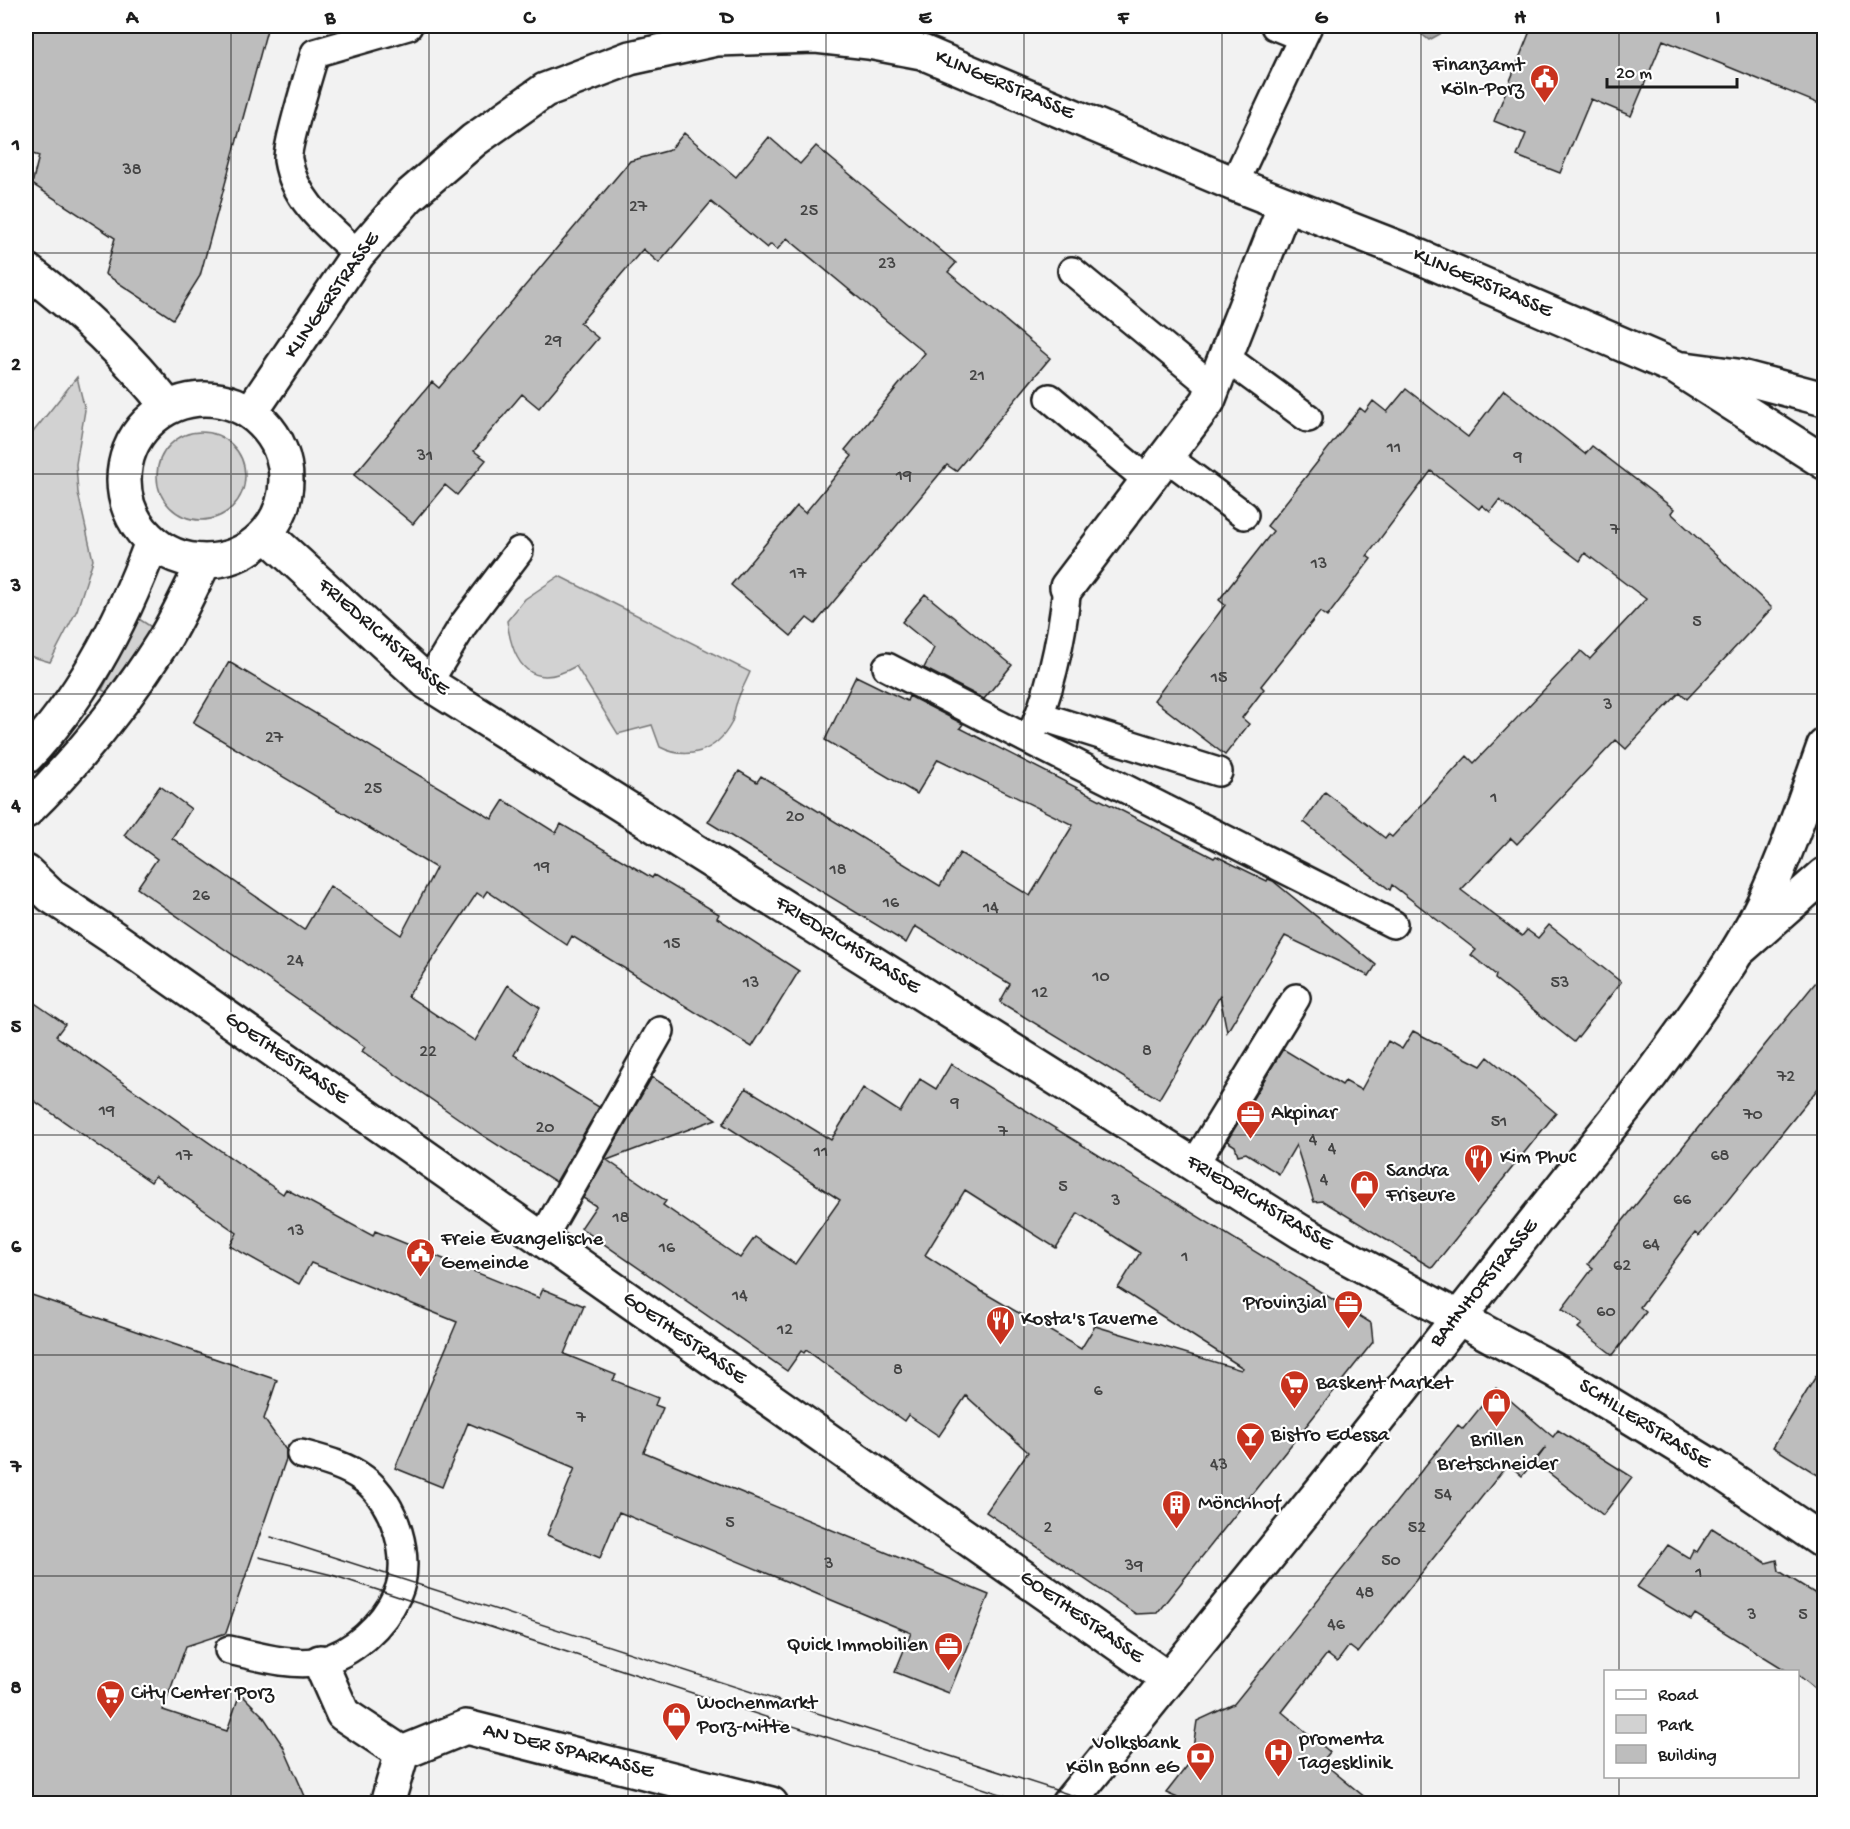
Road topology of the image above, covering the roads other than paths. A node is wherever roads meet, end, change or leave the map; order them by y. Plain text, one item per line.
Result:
1 (408, 26) edge
2 (1275, 26) edge
3 (1305, 32) edge
4 (872, 34) edge
5 (1234, 184) junction
6 (1285, 205) junction
7 (358, 254) junction
8 (26, 270) edge
9 (1072, 271) dead end
10 (1225, 357) junction
11 (1677, 368) junction
12 (1213, 387) junction
13 (1050, 398) dead end
14 (1824, 399) edge
15 (168, 407) junction
16 (251, 412) junction
17 (1308, 418) dead end
18 (1824, 462) edge
19 (1156, 468) junction
20 (1244, 515) dead end
21 (266, 534) junction
22 (152, 542) junction
23 (519, 551) dead end
24 (204, 562) junction
25 (1067, 587) joint
26 (887, 667) dead end
27 (428, 683) junction
28 (1040, 716) junction
29 (1029, 740) junction
30 (1824, 746) edge
31 (26, 757) edge
32 (1218, 772) dead end
33 (26, 811) edge
34 (26, 872) edge
35 (1824, 875) edge
36 (1393, 924) dead end
37 (1735, 954) junction
38 (1296, 998) dead end
39 (660, 1031) dead end
40 (1194, 1165) junction
41 (542, 1239) junction
42 (1458, 1318) junction
43 (301, 1454) dead end
44 (1824, 1542) edge
45 (230, 1650) dead end
46 (320, 1662) junction
47 (1168, 1679) junction
48 (402, 1753) junction
49 (387, 1803) edge
50 (771, 1803) edge
51 (1068, 1803) edge

1 - 7 lane
2 - 3 lane
3 - 5 lane
4 - 5 street, KLINGERSTRASSE
4 - 7 street, KLINGERSTRASSE
5 - 6 street, KLINGERSTRASSE
6 - 10 street
6 - 11 street, KLINGERSTRASSE
7 - 16 street, KLINGERSTRASSE
8 - 15 street
9 - 12 lane
10 - 12 street
10 - 17 lane
11 - 14 street, KLINGERSTRASSE
11 - 18 street, KLINGERSTRASSE
12 - 19 street
13 - 19 lane
15 - 16 street
15 - 22 street
16 - 21 street
19 - 20 lane
19 - 25 street
21 - 24 street
21 - 27 street, FRIEDRICHSTRASSE
22 - 24 street
22 - 31 street
23 - 27 lane
24 - 33 street
25 - 28 lane
26 - 29 lane
27 - 40 street, FRIEDRICHSTRASSE
28 - 29 lane
28 - 32 lane
29 - 36 lane
30 - 37 street, BAHNHOFSTRASSE
34 - 41 street, GOETHESTRASSE
35 - 37 street, BAHNHOFSTRASSE
37 - 42 street, BAHNHOFSTRASSE
38 - 40 lane
39 - 41 lane
40 - 42 street, FRIEDRICHSTRASSE
41 - 47 street, GOETHESTRASSE
42 - 44 street, SCHILLERSTRASSE
42 - 47 street, BAHNHOFSTRASSE
43 - 46 lane
45 - 46 lane
46 - 48 street
47 - 51 street, BAHNHOFSTRASSE
48 - 49 street
48 - 50 street, AN DER SPARKASSE

